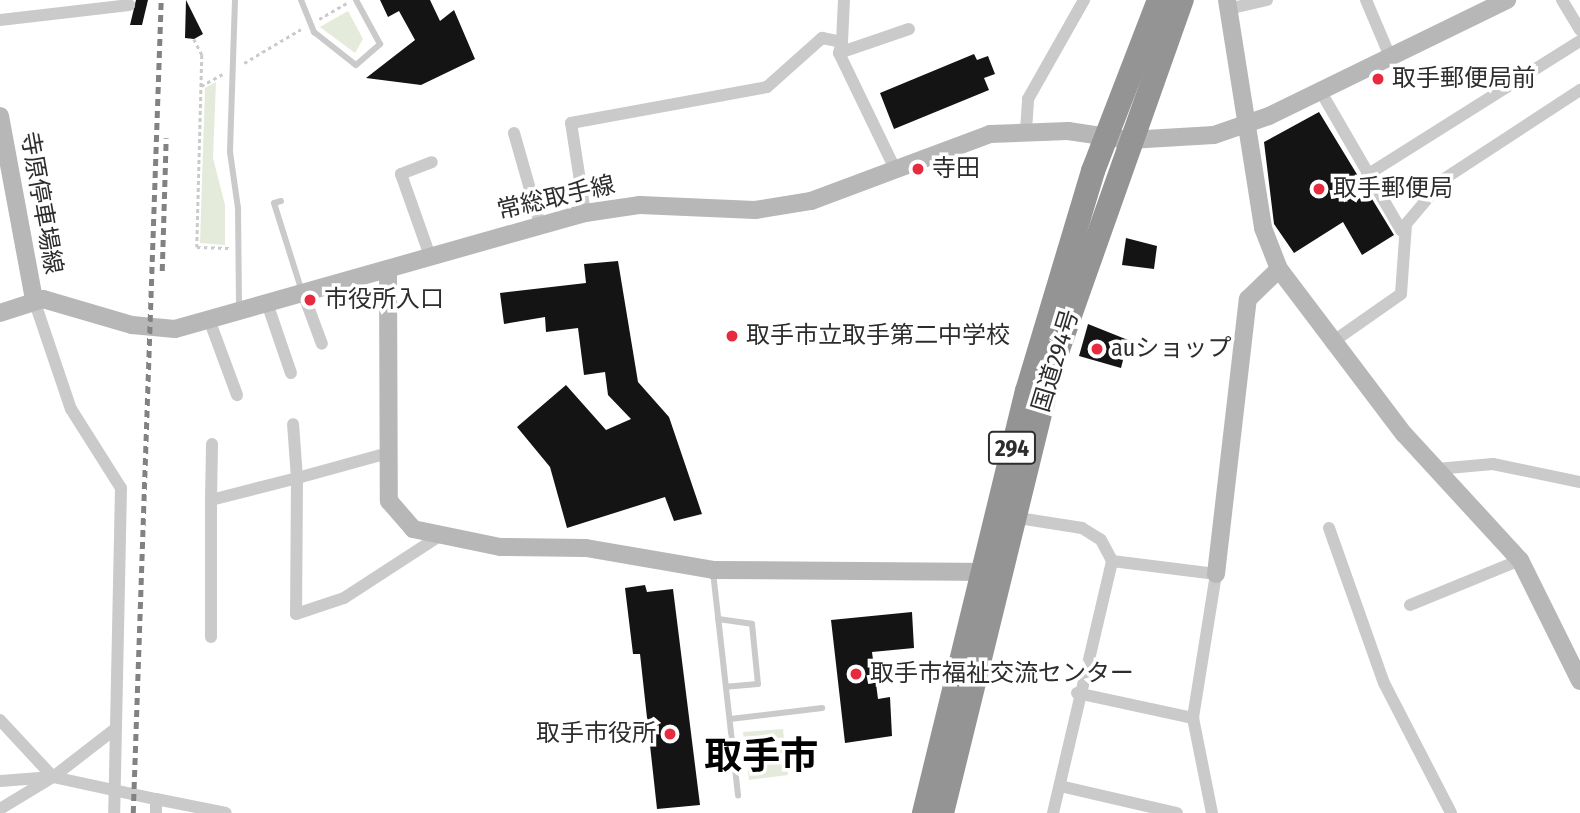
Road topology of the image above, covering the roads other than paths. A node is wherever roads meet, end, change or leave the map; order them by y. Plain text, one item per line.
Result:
1 (235, 0) edge
2 (301, 0) edge
3 (354, 0) edge
4 (844, 0) edge
5 (1084, 0) edge
6 (1159, 0) edge
7 (1182, 0) edge
8 (1268, 0) edge
9 (1366, 0) edge
10 (1507, 0) edge
11 (1562, 0) edge
12 (1228, 4) edge
13 (129, 5) dead end
14 (0, 20) edge
15 (909, 29) dead end
16 (1580, 30) edge
17 (1580, 41) edge
18 (841, 47) junction
19 (1391, 59) junction
20 (1580, 90) edge
21 (1321, 92) junction
22 (0, 116) edge
23 (1246, 126) junction
24 (1026, 130) junction
25 (514, 132) dead end
26 (1117, 138) junction
27 (432, 162) dead end
28 (894, 167) junction
29 (1367, 175) junction
30 (281, 201) dead end
31 (585, 213) junction
32 (540, 224) junction
33 (1406, 225) junction
34 (430, 256) junction
35 (1279, 269) junction
36 (388, 270) junction
37 (303, 293) junction
38 (34, 300) junction
39 (267, 303) junction
40 (239, 312) junction
41 (0, 313) edge
42 (210, 322) junction
43 (1331, 343) junction
44 (322, 344) dead end
45 (291, 373) dead end
46 (237, 395) dead end
47 (293, 424) dead end
48 (212, 444) dead end
49 (388, 453) junction
50 (1437, 469) junction
51 (297, 478) junction
52 (1580, 482) edge
53 (211, 500) junction
54 (1012, 517) junction
55 (1329, 528) dead end
56 (438, 537) junction
57 (1520, 560) junction
58 (1112, 561) junction
59 (713, 570) junction
60 (988, 572) junction
61 (1216, 574) junction
62 (1410, 605) dead end
63 (718, 619) junction
64 (211, 637) dead end
65 (1580, 681) edge
66 (726, 687) junction
67 (1077, 693) junction
68 (822, 708) dead end
69 (1193, 718) junction
70 (730, 719) junction
71 (0, 720) edge
72 (115, 729) junction
73 (53, 777) junction
74 (0, 781) edge
75 (1060, 786) junction
76 (114, 793) junction
77 (738, 796) dead end
78 (156, 799) junction
79 (0, 809) edge
80 (114, 813) edge
81 (156, 813) edge
82 (226, 813) edge
83 (924, 813) edge
84 (942, 813) edge
85 (1053, 813) edge
86 (1177, 813) edge
87 (1212, 813) edge
88 (1451, 813) edge

1 - 40 lane
2 - 3 lane
4 - 18 street
5 - 24 street
6 - 26 highway, 国道294号 / 294
7 - 26 highway, 国道294号 / 294
8 - 12 street
9 - 19 street
10 - 19 street, 常総取手線
11 - 16 street
12 - 23 street
13 - 14 street
15 - 18 street
17 - 29 street
18 - 28 street
18 - 31 street
19 - 21 street, 常総取手線
20 - 33 street
21 - 23 street, 常総取手線
21 - 29 street
22 - 38 street, 寺原停車場線
23 - 26 street, 常総取手線
23 - 35 street
24 - 26 street, 常総取手線
24 - 28 street, 常総取手線
25 - 32 street
26 - 54 highway, 国道294号 / 294
26 - 60 highway, 国道294号 / 294
27 - 34 street
28 - 31 street, 常総取手線
29 - 33 street
30 - 37 lane
31 - 32 street, 常総取手線
32 - 34 street, 常総取手線
33 - 43 street
34 - 36 street, 常総取手線
35 - 43 street
35 - 61 street
36 - 37 street, 常総取手線
36 - 49 street
37 - 39 street, 常総取手線
37 - 44 street
38 - 41 street
38 - 42 street, 常総取手線
38 - 72 street
39 - 40 street, 常総取手線
39 - 45 street
40 - 42 street, 常総取手線
42 - 46 street
43 - 50 street
47 - 51 street
48 - 53 street
49 - 51 street
49 - 56 street
50 - 52 street
50 - 57 street
51 - 53 street
51 - 56 street
53 - 64 street
54 - 58 street
54 - 60 highway, 国道294号 / 294
55 - 88 street
56 - 59 street
57 - 62 street
57 - 65 street
58 - 61 street
58 - 67 street
59 - 60 street
59 - 63 lane
60 - 83 highway, 国道294号 / 294
60 - 84 highway, 国道294号 / 294
61 - 69 street
63 - 66 lane
63 - 66 lane
66 - 70 lane
67 - 69 street
67 - 75 street
68 - 70 lane
69 - 87 street
70 - 77 lane
71 - 73 street
72 - 73 street
72 - 76 street
73 - 74 street
73 - 76 street
73 - 79 street
75 - 85 street
75 - 86 street
76 - 78 street
76 - 80 street
78 - 81 street
78 - 82 street

